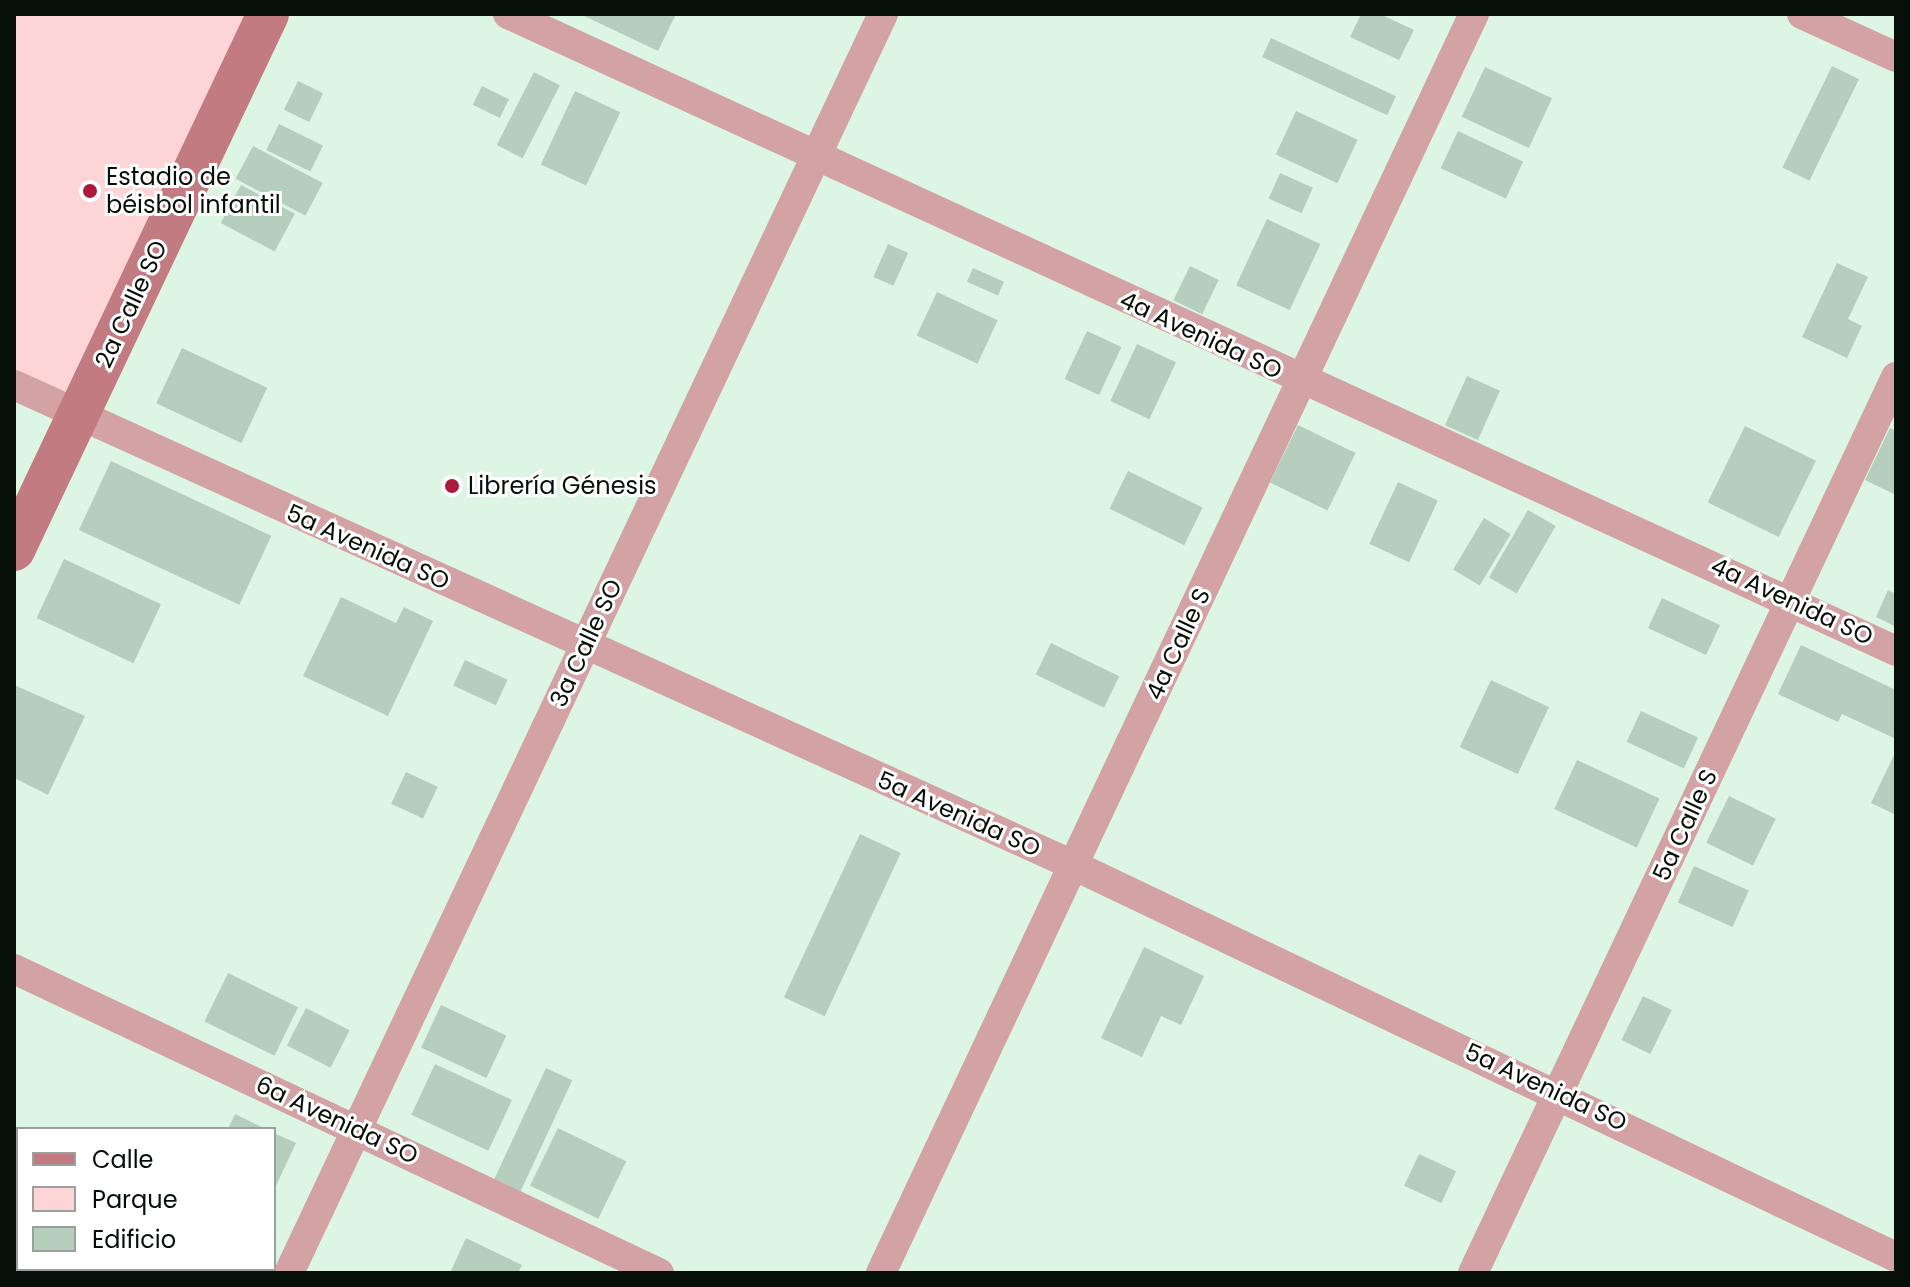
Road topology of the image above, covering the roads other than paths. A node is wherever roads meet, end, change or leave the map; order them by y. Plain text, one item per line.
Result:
1 (268, 14) edge
2 (508, 14) edge
3 (883, 14) edge
4 (1474, 14) edge
5 (1802, 14) edge
6 (1896, 57) edge
7 (815, 157) junction
8 (1896, 377) edge
9 (1301, 381) junction
10 (14, 385) edge
11 (78, 415) junction
12 (14, 550) edge
13 (1791, 599) junction
14 (585, 645) junction
15 (1896, 651) edge
16 (1073, 865) junction
17 (14, 969) edge
18 (1559, 1092) junction
19 (357, 1129) junction
20 (1896, 1257) edge
21 (289, 1273) edge
22 (659, 1273) edge
23 (881, 1273) edge
24 (1473, 1273) edge

1 - 11 street, 2a Calle SO
2 - 7 street, 4a Avenida SO
3 - 7 street, 3a Calle SO
4 - 9 street, 4a Calle S
5 - 6 street
7 - 9 street, 4a Avenida SO
7 - 14 street, 3a Calle SO
8 - 13 street, 5a Calle S
9 - 13 street, 4a Avenida SO
9 - 16 street, 4a Calle S
10 - 11 street, 5a Avenida SO
11 - 12 street, 2a Calle SO
11 - 14 street, 5a Avenida SO
13 - 15 street, 4a Avenida SO
13 - 18 street, 5a Calle S
14 - 16 street, 5a Avenida SO
14 - 19 street, 3a Calle SO
16 - 18 street, 5a Avenida SO
16 - 23 street, 4a Calle S
17 - 19 street, 6a Avenida SO
18 - 20 street, 5a Avenida SO
18 - 24 street, 5a Calle S
19 - 21 street, 3a Calle SO
19 - 22 street, 6a Avenida SO

